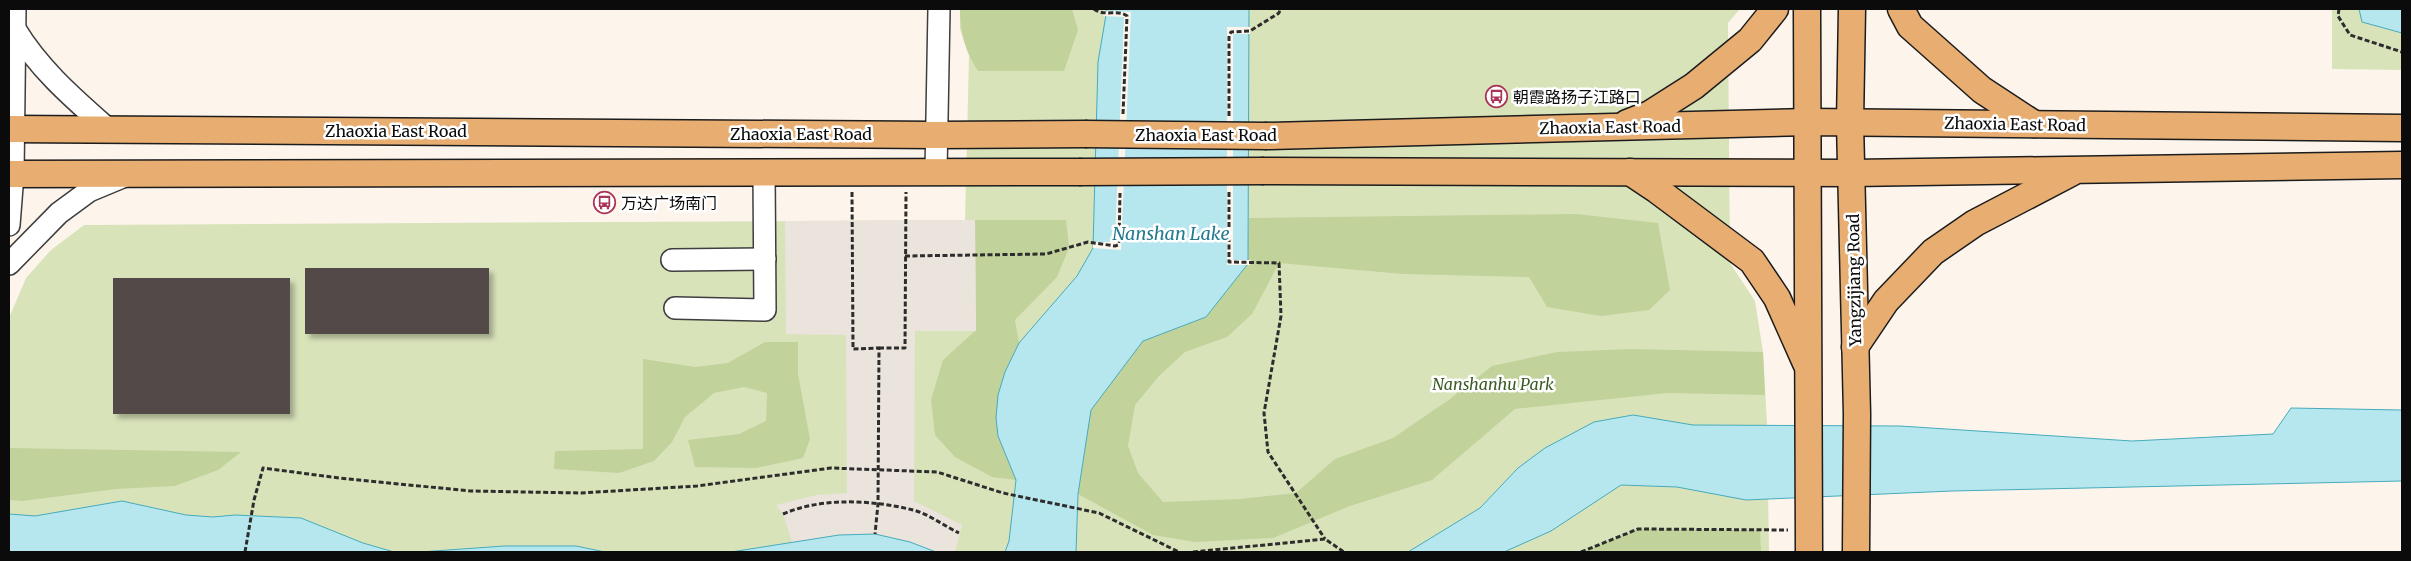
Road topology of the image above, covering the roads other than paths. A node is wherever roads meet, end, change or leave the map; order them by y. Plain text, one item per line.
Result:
1 (939, 9) edge
2 (1775, 9) edge
3 (1807, 9) edge
4 (1852, 9) edge
5 (1901, 9) edge
6 (15, 19) edge
7 (1809, 122) junction
8 (1850, 123) junction
9 (2034, 124) junction
10 (1620, 127) junction
11 (11, 128) edge
12 (2402, 128) edge
13 (108, 129) junction
14 (936, 135) junction
15 (2402, 165) edge
16 (2077, 170) junction
17 (764, 171) junction
18 (936, 171) junction
19 (1630, 172) junction
20 (1809, 172) junction
21 (11, 174) edge
22 (131, 174) junction
23 (1852, 174) junction
24 (9, 225) edge
25 (765, 259) junction
26 (672, 260) dead end
27 (9, 264) edge
28 (674, 308) dead end
29 (1855, 347) junction
30 (1808, 368) junction
31 (1809, 530) edge
32 (1856, 552) edge

1 - 14 street
2 - 10 main road
3 - 7 main road
4 - 8 main road, Yangzijiang Road
5 - 9 main road
6 - 11 street
6 - 13 street
7 - 8 main road, Zhaoxia East Road
7 - 10 main road, Zhaoxia East Road
7 - 20 main road
8 - 9 main road, Zhaoxia East Road
8 - 23 main road, Yangzijiang Road
9 - 12 main road, Zhaoxia East Road
10 - 14 main road, Zhaoxia East Road, bridge
11 - 13 main road, Zhaoxia East Road
11 - 21 street
13 - 14 main road, Zhaoxia East Road
14 - 18 street
15 - 16 main road
16 - 23 main road
16 - 29 main road
17 - 18 main road
17 - 22 main road
17 - 25 street
18 - 19 main road, bridge
19 - 20 main road
19 - 30 main road
20 - 23 main road
20 - 30 main road
21 - 22 main road
21 - 24 street
22 - 27 street
23 - 29 main road, Yangzijiang Road
25 - 26 street
25 - 28 street
29 - 32 main road, Yangzijiang Road
30 - 31 main road

